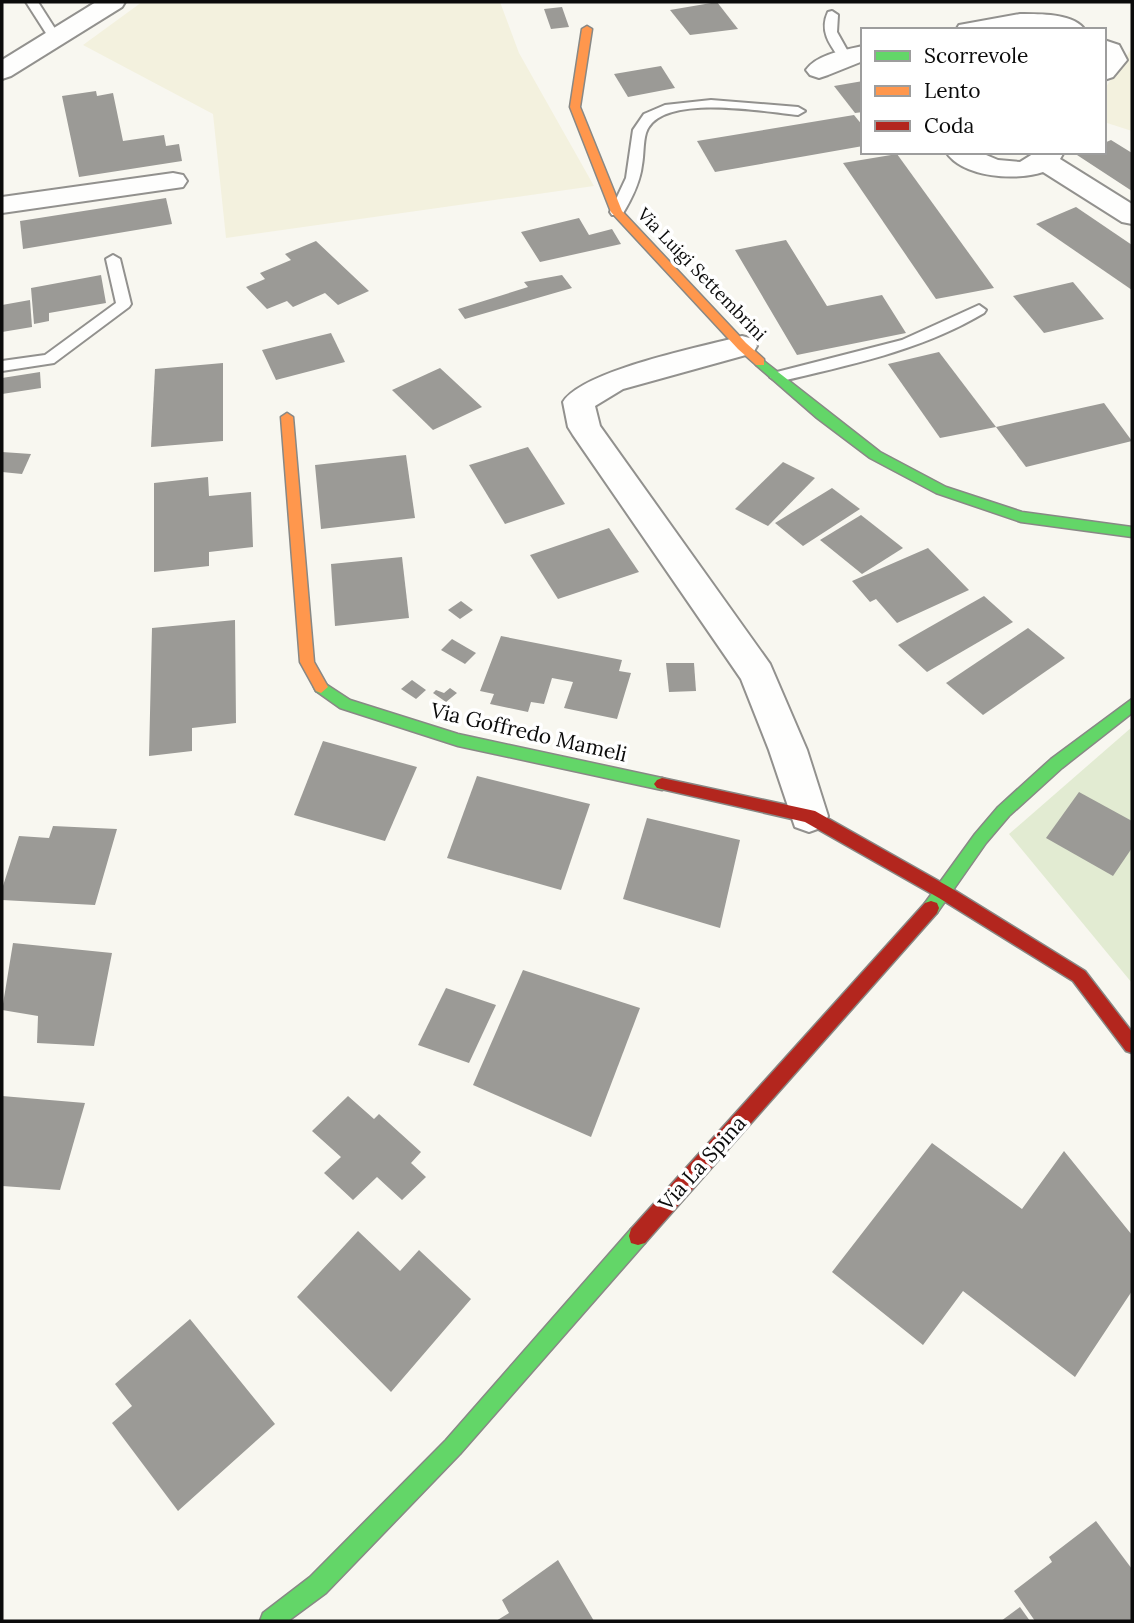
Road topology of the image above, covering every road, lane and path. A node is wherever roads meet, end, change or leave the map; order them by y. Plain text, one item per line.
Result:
1 (32, 2) edge
2 (113, 2) edge
3 (832, 15) dead end
4 (978, 28) edge
5 (1069, 28) edge
6 (587, 29) dead end
7 (55, 38) junction
8 (1106, 48) edge
9 (854, 55) edge
10 (1106, 70) edge
11 (2, 71) edge
12 (819, 71) dead end
13 (798, 111) dead end
14 (964, 154) edge
15 (1048, 156) edge
16 (173, 181) dead end
17 (2, 205) edge
18 (617, 212) junction
19 (1132, 216) edge
20 (113, 259) dead end
21 (979, 310) dead end
22 (742, 346) junction
23 (2, 366) edge
24 (778, 377) junction
25 (287, 417) dead end
26 (1132, 531) edge
27 (1132, 705) edge
28 (809, 816) junction
29 (945, 893) junction
30 (1132, 1045) edge
31 (271, 1621) edge

1 - 7 lane
2 - 7 street
3 - 9 lane
4 - 5 street
6 - 18 street, Via Luigi Settembrini
7 - 11 street
8 - 10 street
9 - 12 street
13 - 18 lane
14 - 15 street
15 - 19 street
16 - 17 street
18 - 22 street, Via Luigi Settembrini
20 - 23 lane
21 - 24 lane
22 - 24 street, Via Luigi Settembrini
22 - 28 street
24 - 26 street, Via Luigi Settembrini
25 - 28 street, Via Goffredo Mameli
27 - 29 street, Via La Spina
28 - 29 street, Via Goffredo Mameli
29 - 30 street, Via Goffredo Mameli
29 - 31 street, Via La Spina

